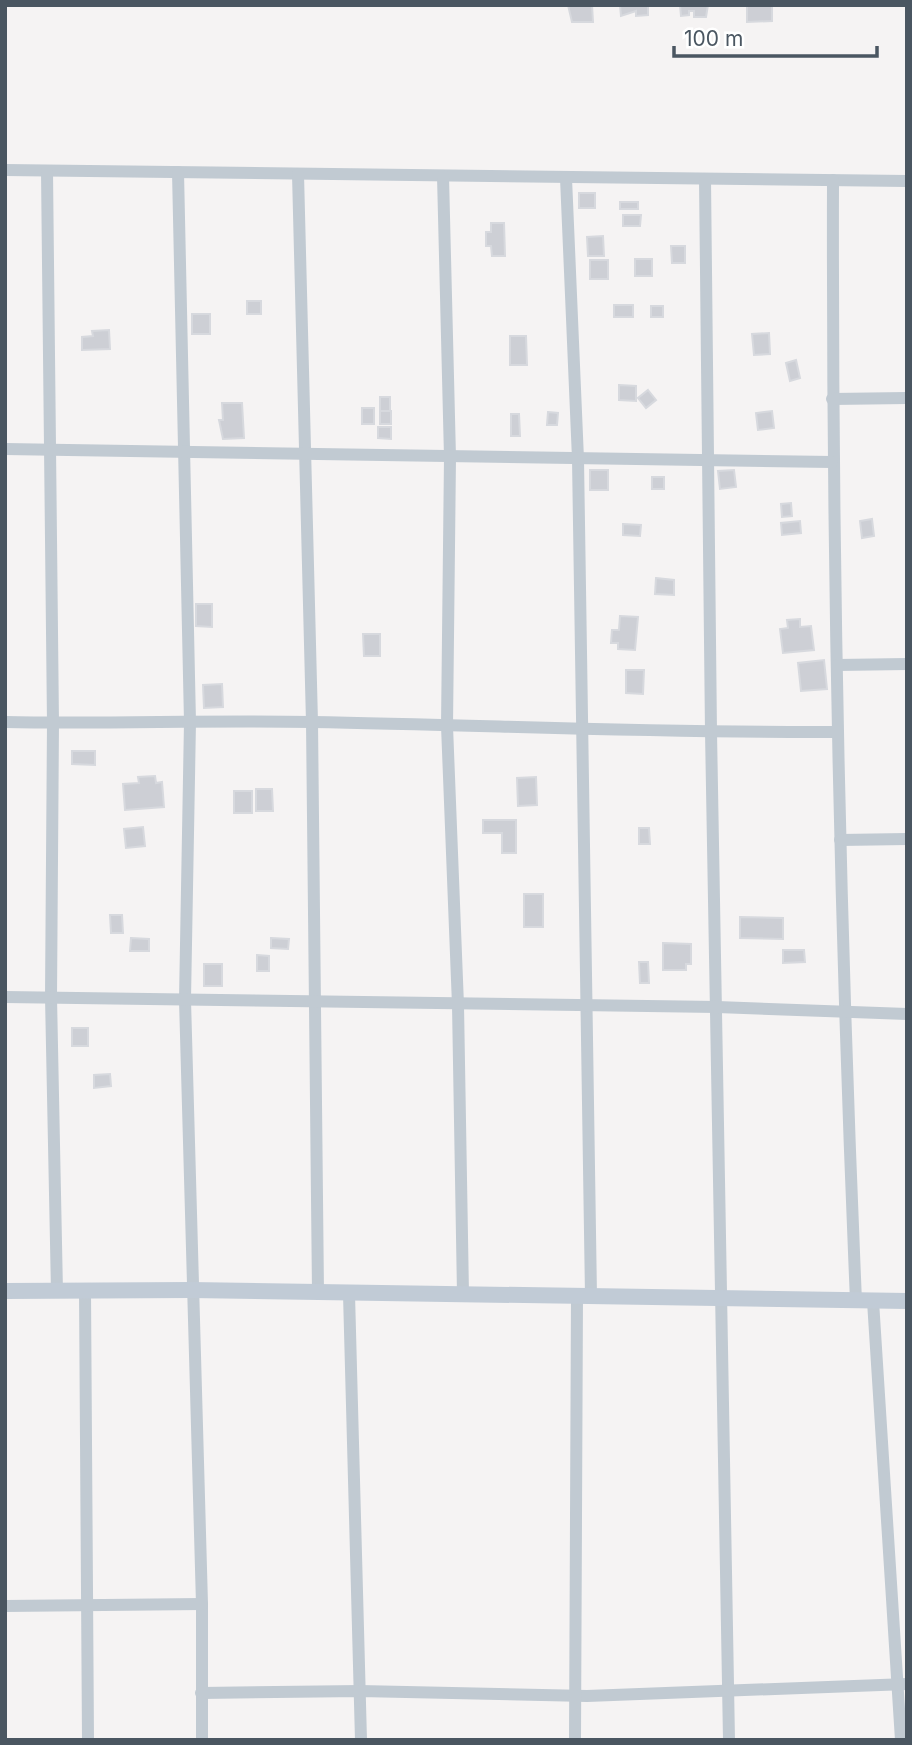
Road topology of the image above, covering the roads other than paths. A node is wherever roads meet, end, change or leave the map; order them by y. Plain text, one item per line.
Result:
1 (5, 170) edge
2 (47, 171) junction
3 (178, 172) junction
4 (298, 174) junction
5 (443, 176) junction
6 (566, 178) junction
7 (705, 179) junction
8 (833, 180) junction
9 (907, 181) edge
10 (907, 398) edge
11 (832, 400) junction
12 (5, 449) edge
13 (48, 450) junction
14 (183, 450) junction
15 (304, 455) junction
16 (450, 457) junction
17 (578, 458) junction
18 (710, 460) junction
19 (832, 462) junction
20 (907, 664) edge
21 (836, 666) junction
22 (5, 722) edge
23 (190, 722) junction
24 (312, 722) junction
25 (53, 723) junction
26 (447, 726) junction
27 (581, 726) junction
28 (711, 732) junction
29 (837, 732) junction
30 (907, 839) edge
31 (840, 841) junction
32 (5, 997) edge
33 (51, 998) junction
34 (185, 1000) junction
35 (316, 1002) junction
36 (458, 1005) junction
37 (587, 1007) junction
38 (717, 1007) junction
39 (844, 1012) junction
40 (907, 1014) edge
41 (191, 1290) junction
42 (5, 1291) edge
43 (85, 1291) junction
44 (57, 1292) junction
45 (318, 1293) junction
46 (349, 1294) junction
47 (463, 1294) junction
48 (584, 1296) junction
49 (721, 1298) junction
50 (856, 1300) junction
51 (873, 1301) junction
52 (907, 1301) edge
53 (86, 1604) junction
54 (202, 1604) junction
55 (5, 1606) edge
56 (903, 1684) edge
57 (360, 1691) junction
58 (728, 1691) junction
59 (201, 1693) junction
60 (574, 1696) junction
61 (88, 1740) edge
62 (202, 1740) edge
63 (361, 1740) edge
64 (575, 1740) edge
65 (729, 1740) edge
66 (901, 1740) edge

1 - 2 street
2 - 3 street
2 - 13 street
3 - 4 street
3 - 14 street
4 - 5 street
4 - 15 street
5 - 6 street
5 - 16 street
6 - 7 street
6 - 17 street
7 - 8 street
7 - 18 street
8 - 9 street
8 - 11 street
10 - 11 street
11 - 19 street
12 - 13 street
13 - 14 street
13 - 25 street
14 - 15 street
14 - 23 street
15 - 16 street
15 - 24 street
16 - 17 street
16 - 26 street
17 - 18 street
17 - 27 street
18 - 19 street
18 - 28 street
19 - 21 street
20 - 21 street
21 - 29 street
22 - 25 street
23 - 24 street
23 - 25 street
23 - 34 street
24 - 26 street
24 - 35 street
25 - 33 street
26 - 27 street
26 - 36 street
27 - 28 street
27 - 37 street
28 - 29 street
28 - 38 street
29 - 31 street
30 - 31 street
31 - 39 street
32 - 33 street
33 - 34 street
33 - 44 street
34 - 35 street
34 - 41 street
35 - 36 street
35 - 45 street
36 - 37 street
36 - 47 street
37 - 38 street
37 - 48 street
38 - 39 street
38 - 49 street
39 - 40 street
39 - 50 street
41 - 43 street
41 - 45 street
41 - 54 street
42 - 44 street
43 - 44 street
43 - 53 street
45 - 46 street
46 - 47 street
46 - 57 street
47 - 48 street
48 - 49 street
48 - 60 street
49 - 50 street
49 - 58 street
50 - 51 street
51 - 52 street
51 - 56 street
53 - 54 street
53 - 55 street
53 - 61 street
54 - 59 street
56 - 58 street
56 - 66 street
57 - 59 street
57 - 60 street
57 - 63 street
58 - 60 street
58 - 65 street
59 - 62 street
60 - 64 street

